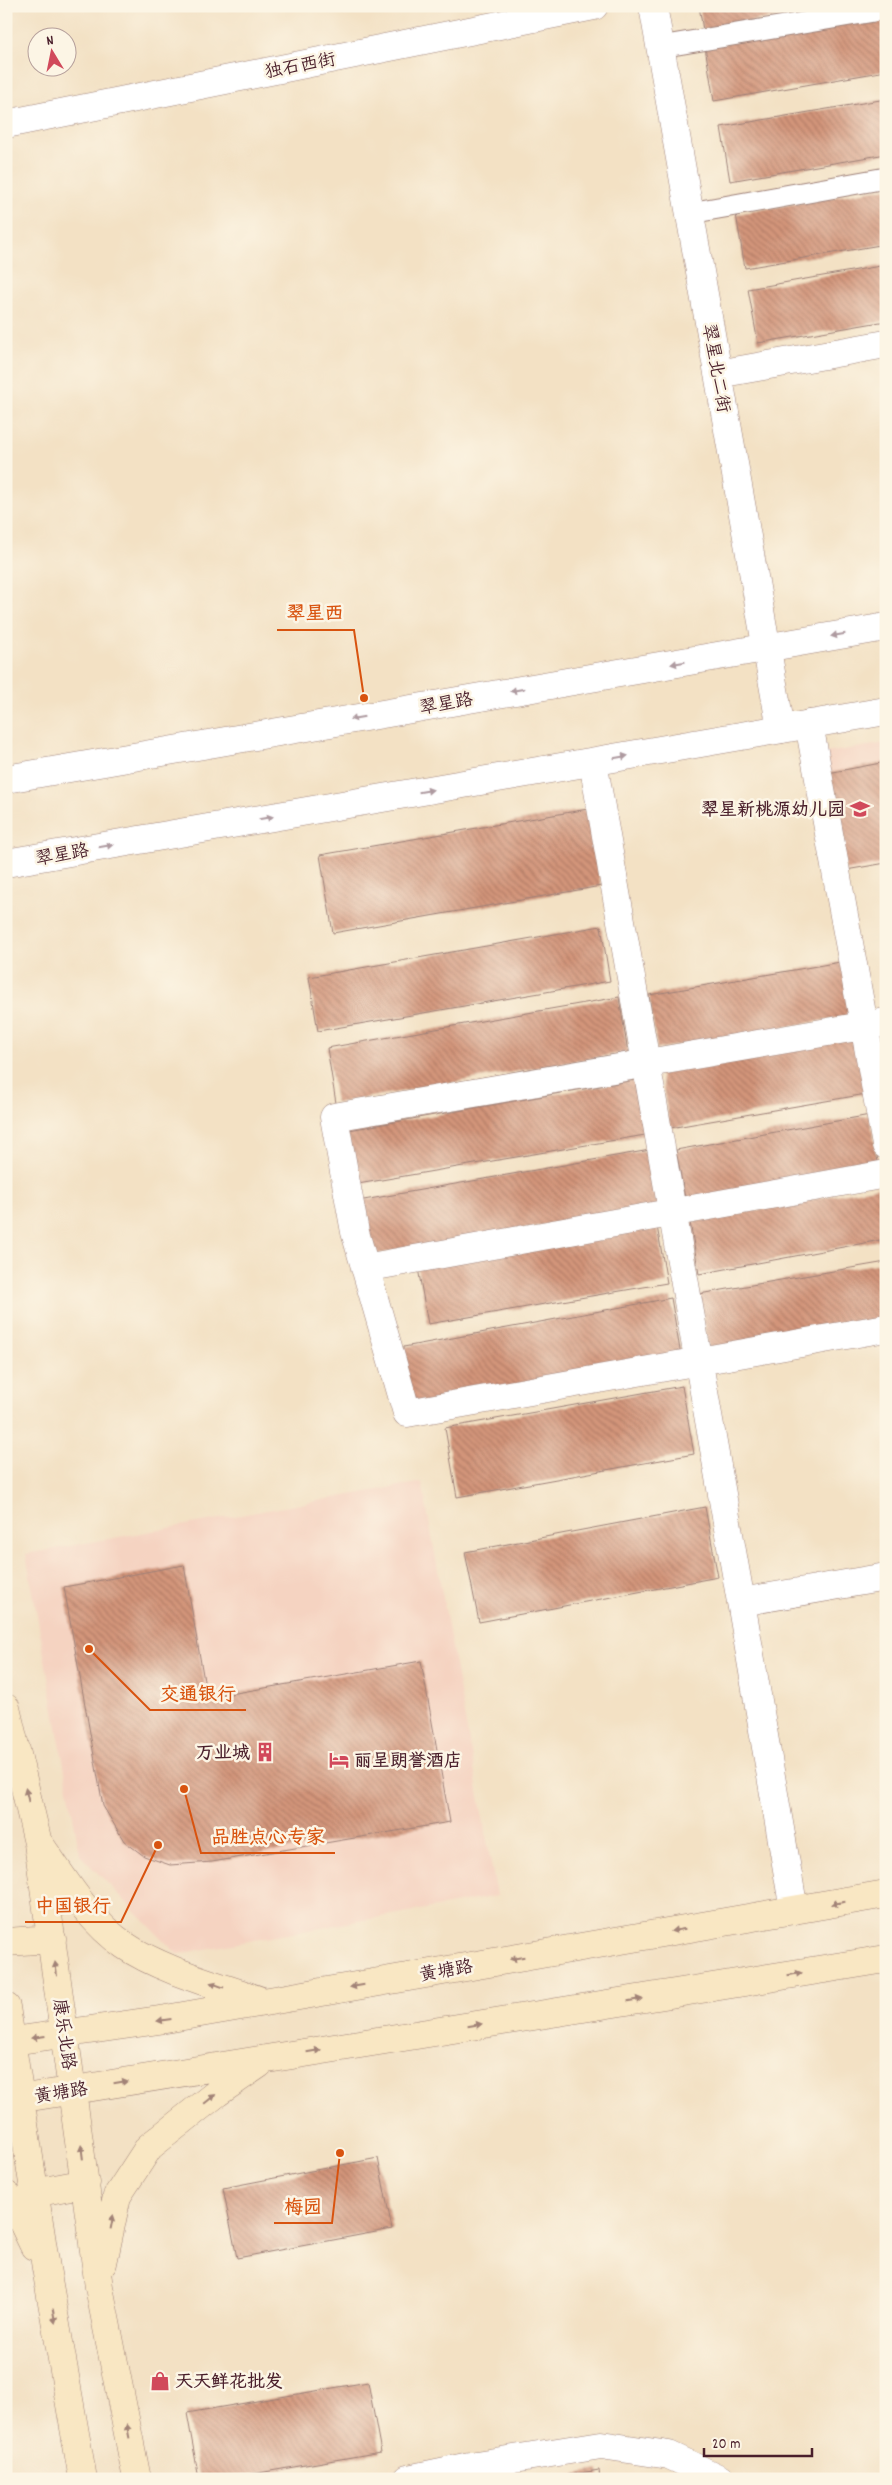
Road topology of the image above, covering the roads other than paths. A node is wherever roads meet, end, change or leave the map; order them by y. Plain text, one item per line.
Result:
1 (594, 6) edge
2 (653, 6) edge
3 (886, 9) edge
4 (660, 47) junction
5 (6, 124) edge
6 (886, 178) edge
7 (690, 213) junction
8 (886, 344) edge
9 (718, 374) junction
10 (886, 626) edge
11 (766, 647) junction
12 (886, 711) edge
13 (810, 724) junction
14 (781, 730) junction
15 (593, 762) junction
16 (6, 779) edge
17 (6, 863) edge
18 (875, 1024) edge
19 (646, 1063) junction
20 (886, 1145) edge
21 (886, 1174) edge
22 (672, 1212) junction
23 (365, 1268) junction
24 (886, 1328) edge
25 (699, 1361) junction
26 (886, 1577) edge
27 (741, 1602) junction
28 (6, 1708) edge
29 (38, 1842) junction
30 (886, 1894) edge
31 (794, 1910) junction
32 (52, 1940) junction
33 (6, 1942) edge
34 (886, 1959) edge
35 (263, 2002) junction
36 (6, 2007) edge
37 (65, 2034) junction
38 (9, 2042) edge
39 (266, 2059) junction
40 (73, 2090) junction
41 (13, 2100) edge
42 (86, 2182) junction
43 (34, 2193) junction
44 (6, 2195) edge
45 (46, 2268) junction
46 (99, 2287) junction
47 (83, 2479) edge
48 (137, 2479) edge
49 (408, 2479) edge
50 (720, 2479) edge

1 - 5 street, 独石西街
2 - 4 street, 翠星北二街
3 - 4 lane
4 - 7 street, 翠星北二街
6 - 7 lane
7 - 9 street, 翠星北二街
8 - 9 street
9 - 11 street, 翠星北二街
10 -> 11 street, 翠星路
11 - 14 street, 翠星北二街
11 -> 16 street, 翠星路
12 - 13 street, 翠星路
13 - 14 street, 翠星路
13 - 18 street
15 -> 14 street, 翠星路
17 -> 15 street, 翠星路
15 - 19 street
18 - 19 street
18 - 20 street
19 - 22 street
19 - 23 street
21 - 22 street
22 - 23 street
22 - 25 street
23 - 25 street
24 - 25 street
25 - 27 street
26 - 27 street
27 - 31 street
29 -> 28 main road, 康乐北路
29 - 32 main road, 康乐北路
35 -> 29 main road
30 -> 31 main road, 黄塘路
31 -> 35 main road, 黄塘路
32 - 33 main road
37 -> 32 main road, 康乐北路
39 -> 34 main road, 黄塘路
35 -> 37 main road, 黄塘路
36 - 38 main road
37 -> 38 main road, 黄塘路
37 - 40 main road, 康乐北路
38 - 41 main road
40 -> 39 main road, 黄塘路
46 -> 39 main road
40 - 41 main road, 黄塘路
42 -> 40 main road, 康乐北路
41 - 43 main road
42 - 43 main road
42 - 46 main road, 康乐北路
43 - 45 main road
44 - 45 main road
45 -> 47 main road
48 -> 46 main road, 康乐北路
49 - 50 street

